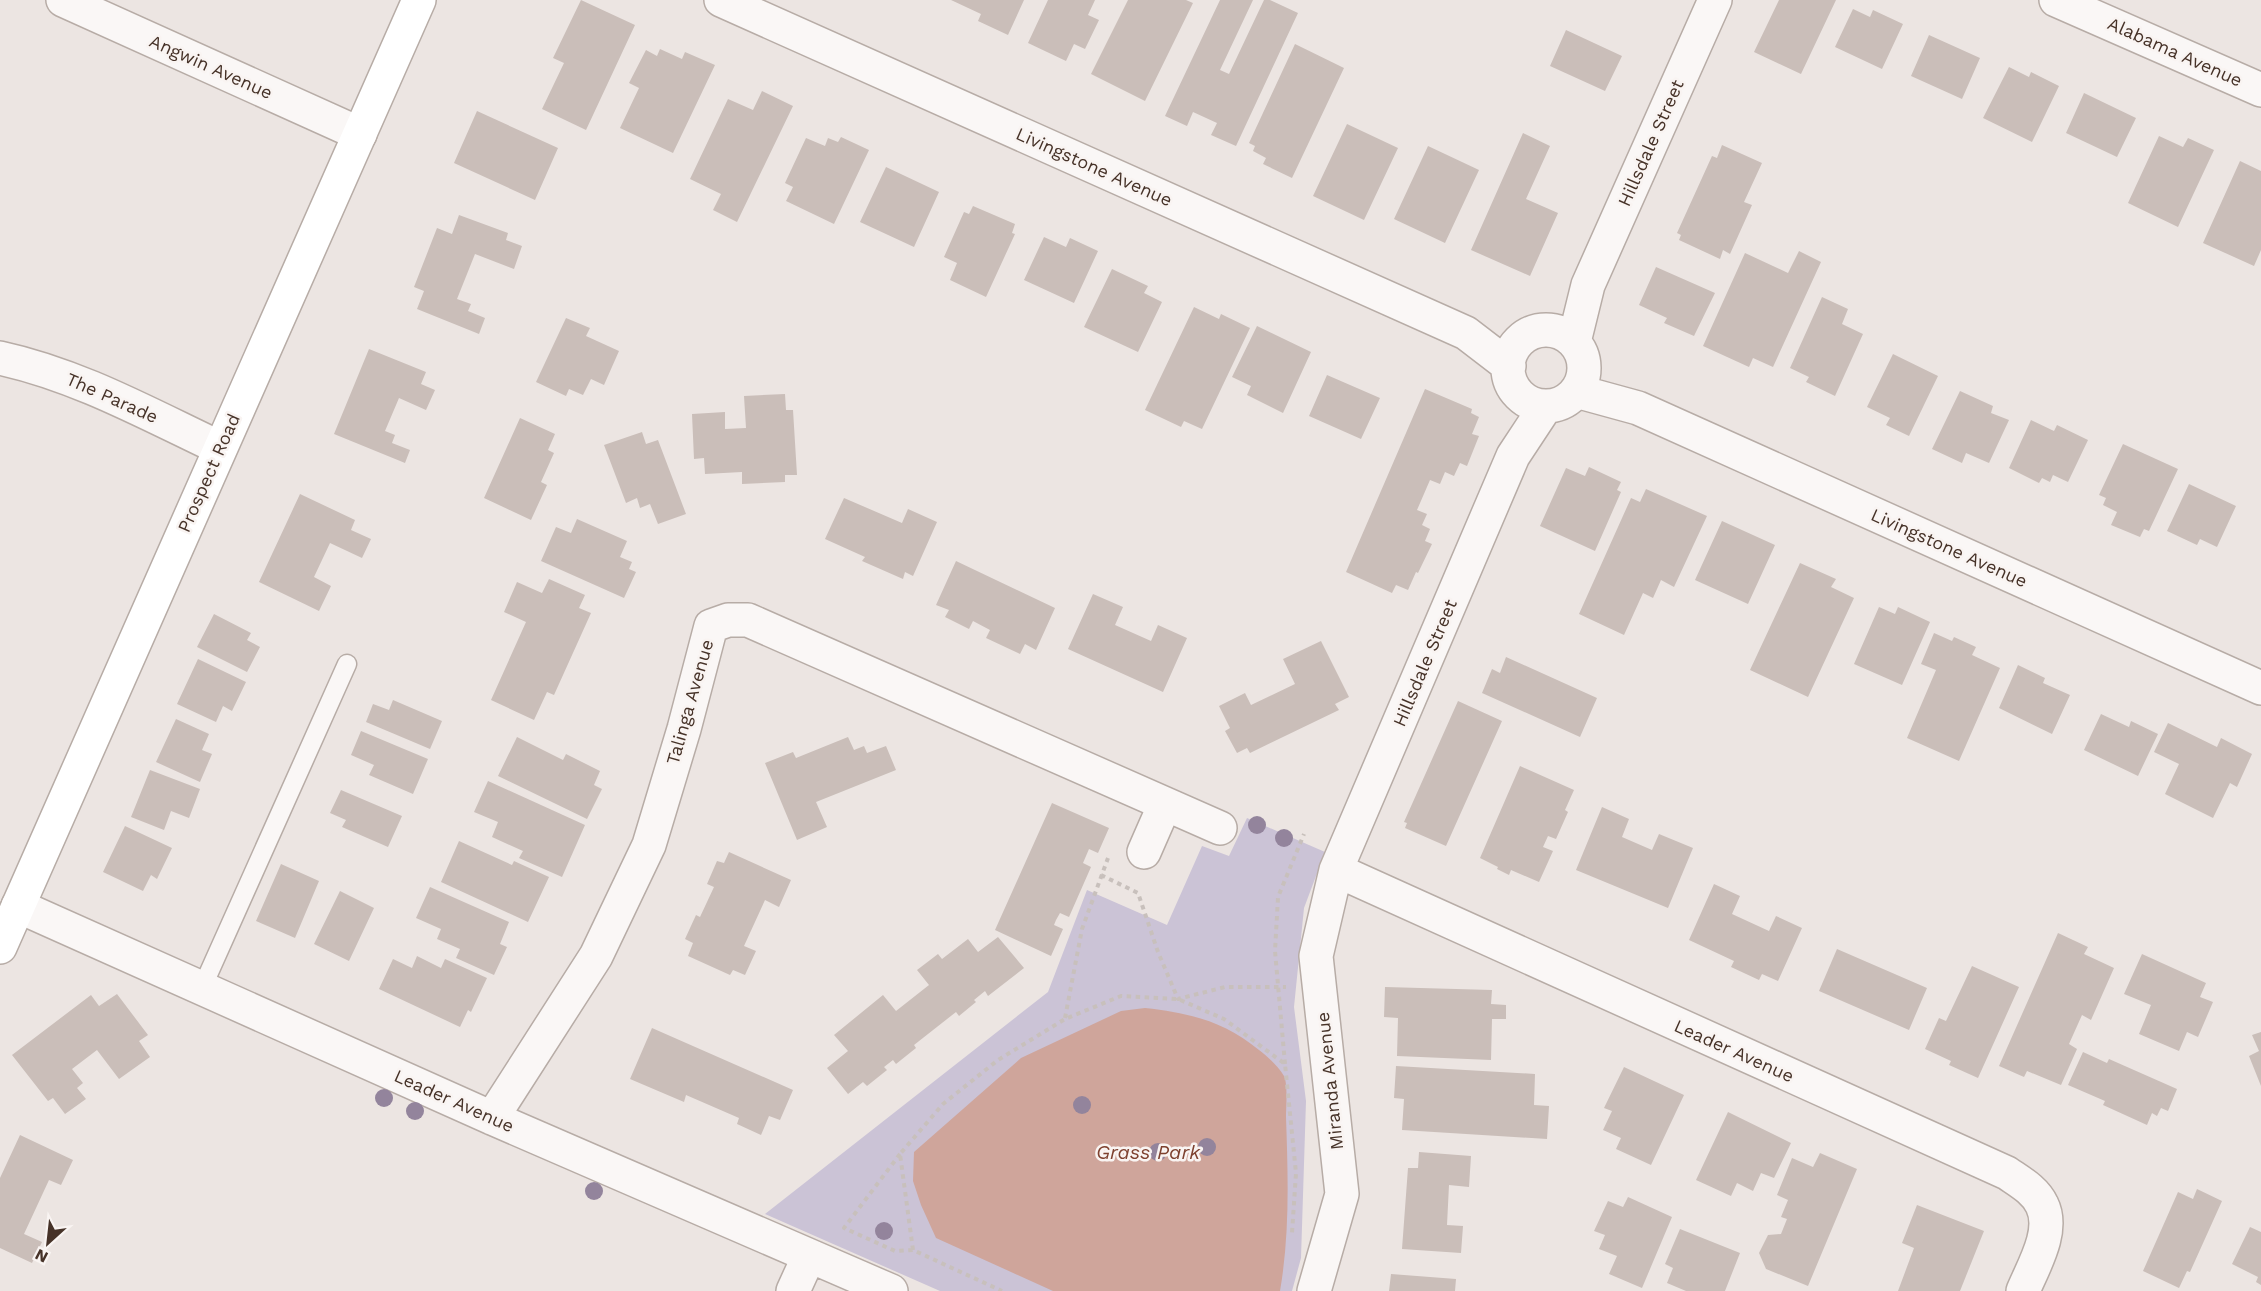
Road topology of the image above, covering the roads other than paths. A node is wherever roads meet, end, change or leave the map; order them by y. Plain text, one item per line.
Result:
1 (63, 0) edge
2 (419, 0) edge
3 (721, 0) edge
4 (1715, 0) edge
5 (2056, 0) edge
6 (2261, 90) edge
7 (360, 134) junction
8 (1513, 354) junction
9 (1571, 357) junction
10 (0, 358) edge
11 (1533, 401) junction
12 (220, 448) junction
13 (347, 664) dead end
14 (2261, 688) edge
15 (1165, 804) junction
16 (1220, 828) dead end
17 (1144, 852) dead end
18 (1336, 870) junction
19 (18, 906) junction
20 (0, 947) edge
21 (202, 988) junction
22 (492, 1118) junction
23 (809, 1256) junction
24 (793, 1291) edge
25 (891, 1291) edge
26 (1314, 1291) edge
27 (2023, 1291) edge

1 - 7 street, Angwin Avenue
2 - 7 main road, Prospect Road
3 - 8 street, Livingstone Avenue
4 - 9 street, Hillsdale Street
5 - 6 street, Alabama Avenue
7 - 12 main road, Prospect Road
8 - 9 street
8 - 11 street
9 - 11 street
9 - 14 street, Livingstone Avenue
10 - 12 street, The Parade
11 - 18 street, Hillsdale Street
12 - 19 main road, Prospect Road
13 - 21 lane
15 - 16 street, Talinga Avenue
15 - 17 street
15 - 22 street, Talinga Avenue
18 - 26 street, Miranda Avenue
18 - 27 street, Leader Avenue
19 - 20 main road, Prospect Road
19 - 21 street, Leader Avenue
21 - 22 street, Leader Avenue
22 - 23 street, Leader Avenue
23 - 24 street
23 - 25 street, Leader Avenue

